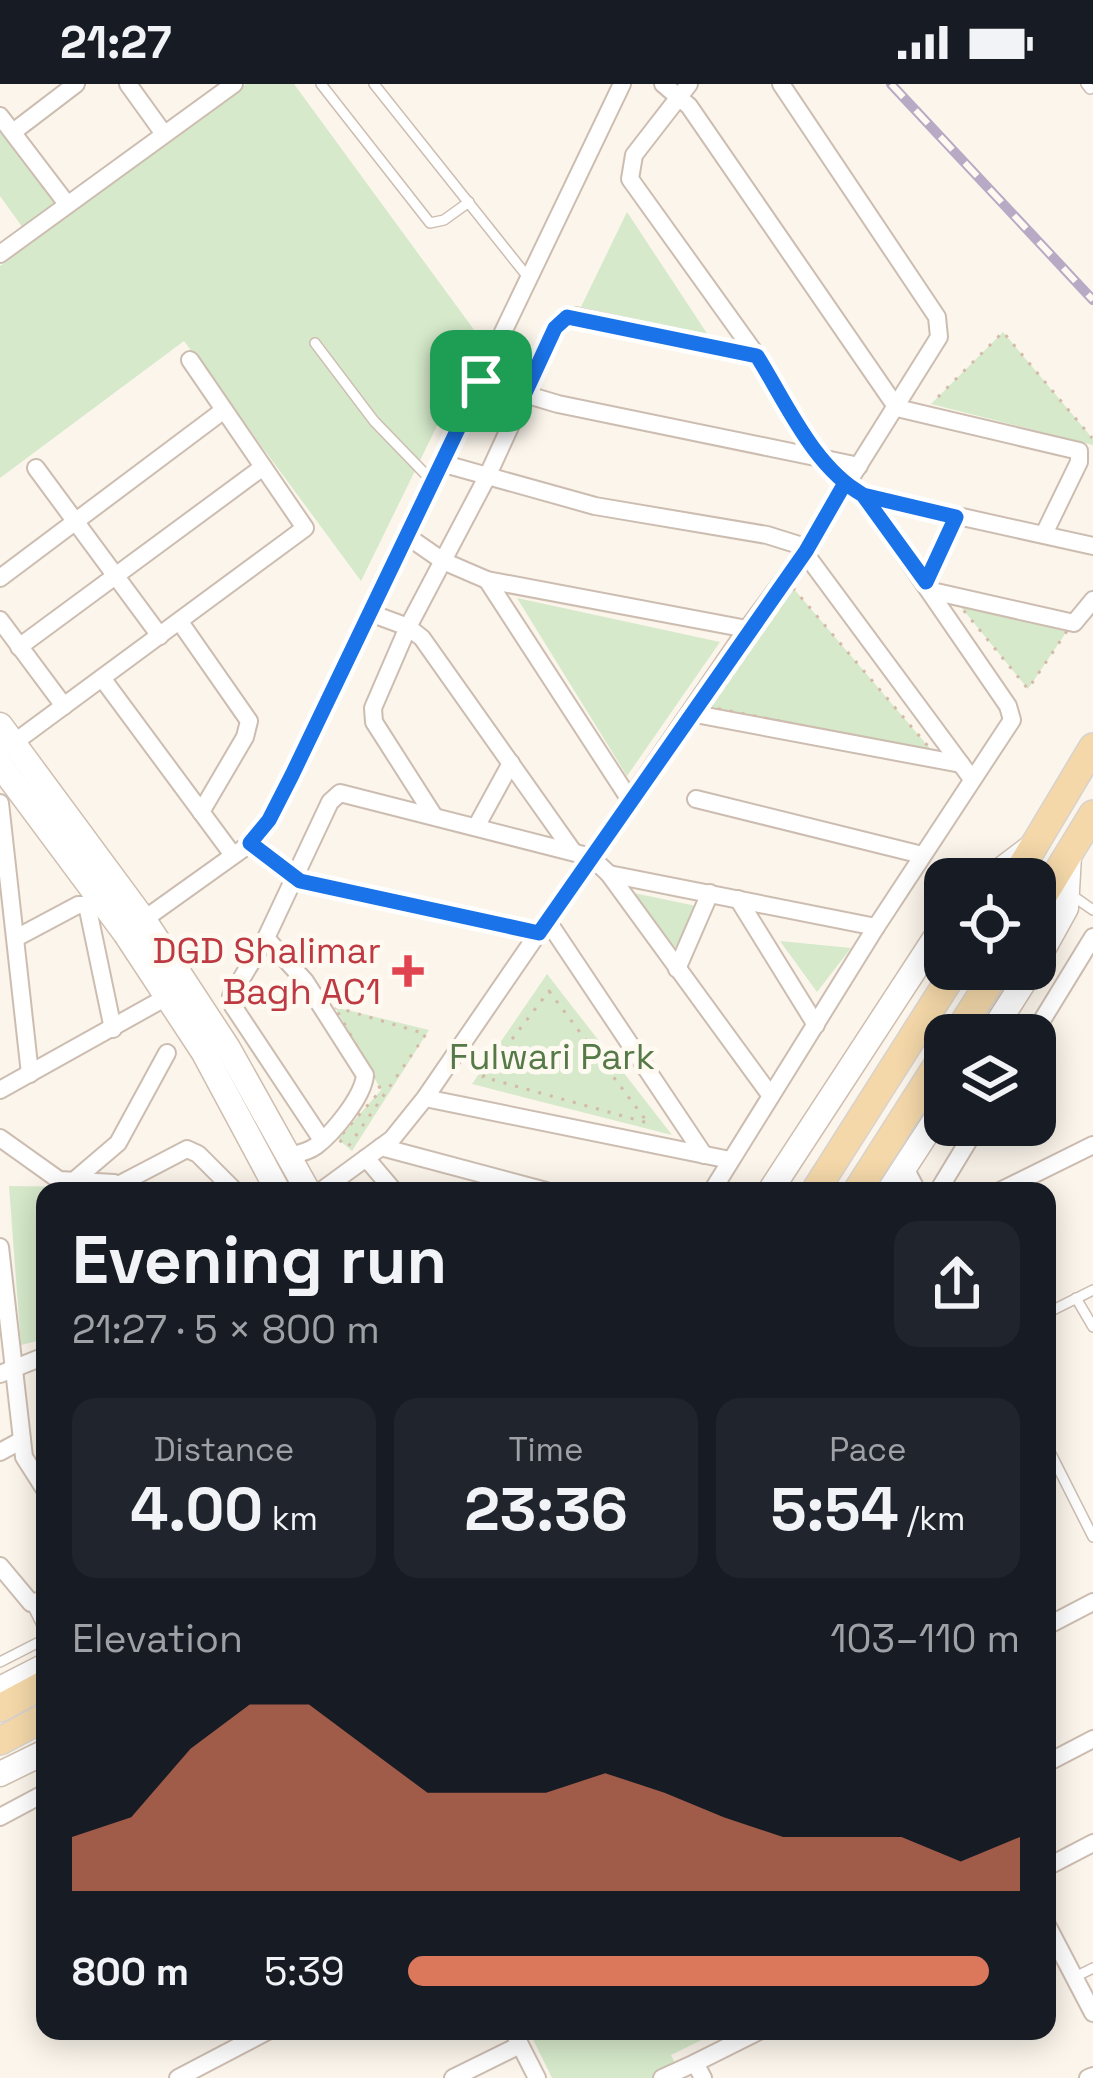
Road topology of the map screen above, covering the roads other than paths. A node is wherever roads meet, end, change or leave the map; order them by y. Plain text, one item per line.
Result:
1 (76, 84) edge
2 (128, 84) edge
3 (234, 84) edge
4 (320, 84) edge
5 (374, 84) edge
6 (622, 84) edge
7 (663, 84) edge
8 (781, 84) edge
9 (684, 90) edge
10 (0, 116) edge
11 (13, 132) junction
12 (164, 134) junction
13 (469, 202) junction
14 (67, 204) junction
15 (0, 254) edge
16 (527, 276) junction
17 (315, 343) dead end
18 (757, 356) junction
19 (190, 360) dead end
20 (481, 381) junction
21 (524, 395) junction
22 (896, 408) junction
23 (224, 410) junction
24 (820, 458) junction
25 (441, 463) junction
26 (859, 466) junction
27 (262, 467) junction
28 (36, 468) dead end
29 (486, 479) junction
30 (433, 482) junction
31 (845, 483) junction
32 (863, 495) junction
33 (956, 517) junction
34 (76, 521) junction
35 (1044, 534) junction
36 (407, 536) junction
37 (1093, 546) edge
38 (806, 551) junction
39 (443, 561) junction
40 (116, 574) junction
41 (0, 578) edge
42 (487, 580) junction
43 (929, 586) junction
44 (1093, 600) edge
45 (370, 613) junction
46 (0, 620) edge
47 (180, 622) junction
48 (408, 627) junction
49 (748, 629) junction
50 (160, 636) junction
51 (19, 647) junction
52 (102, 678) junction
53 (64, 706) junction
54 (690, 712) junction
55 (3, 746) edge
56 (1093, 748) edge
57 (511, 764) junction
58 (967, 772) junction
59 (696, 799) dead end
60 (630, 800) junction
61 (0, 803) edge
62 (201, 812) junction
63 (1093, 814) edge
64 (434, 816) junction
65 (476, 827) junction
66 (1038, 842) junction
67 (250, 843) junction
68 (572, 850) junction
69 (233, 854) junction
70 (922, 855) junction
71 (1069, 855) junction
72 (591, 857) junction
73 (1017, 858) edge
74 (1028, 858) edge
75 (609, 874) junction
76 (293, 876) junction
77 (1056, 876) edge
78 (710, 893) junction
79 (738, 899) junction
80 (1068, 901) junction
81 (1093, 910) edge
82 (1056, 923) edge
83 (134, 927) junction
84 (543, 927) junction
85 (876, 927) junction
86 (16, 938) junction
87 (266, 938) junction
88 (1093, 938) edge
89 (924, 955) edge
90 (677, 969) junction
91 (943, 990) edge
92 (177, 991) junction
93 (1046, 1014) edge
94 (816, 1024) junction
95 (112, 1029) junction
96 (166, 1053) dead end
97 (30, 1075) junction
98 (924, 1086) edge
99 (0, 1090) edge
100 (771, 1096) junction
101 (425, 1098) junction
102 (0, 1138) edge
103 (322, 1140) junction
104 (1093, 1144) edge
105 (927, 1146) edge
106 (965, 1146) edge
107 (373, 1153) junction
108 (704, 1155) junction
109 (289, 1156) junction
110 (730, 1160) junction
111 (911, 1180) edge
112 (65, 1182) edge
113 (72, 1182) edge
114 (132, 1182) edge
115 (226, 1182) edge
116 (273, 1182) edge
117 (303, 1182) edge
118 (333, 1182) edge
119 (389, 1182) edge
120 (505, 1182) edge
121 (717, 1182) edge
122 (776, 1182) edge
123 (821, 1182) edge
124 (863, 1182) edge
125 (943, 1182) edge
126 (1018, 1182) edge
127 (0, 1247) edge
128 (1093, 1290) edge
129 (1076, 1298) junction
130 (1056, 1308) edge
131 (1093, 1327) edge
132 (36, 1360) edge
133 (7, 1372) edge
134 (22, 1440) junction
135 (0, 1452) edge
136 (1056, 1464) edge
137 (36, 1478) edge
138 (1093, 1537) edge
139 (0, 1566) edge
140 (36, 1599) edge
141 (1093, 1602) edge
142 (1056, 1621) edge
143 (36, 1640) edge
144 (0, 1662) edge
145 (36, 1671) edge
146 (0, 1689) edge
147 (36, 1689) edge
148 (0, 1708) edge
149 (36, 1722) edge
150 (1093, 1738) edge
151 (0, 1741) edge
152 (36, 1756) edge
153 (1056, 1758) edge
154 (0, 1774) edge
155 (36, 1797) edge
156 (0, 1817) edge
157 (1093, 1843) edge
158 (1056, 1862) edge
159 (1056, 1942) edge
160 (1093, 1968) edge
161 (1075, 1977) junction
162 (1093, 2013) edge
163 (251, 2040) edge
164 (514, 2040) edge
165 (518, 2040) edge
166 (746, 2040) edge
167 (699, 2071) edge
168 (178, 2078) edge
169 (453, 2078) edge
170 (537, 2078) edge
171 (662, 2078) edge

1 - 11 street
2 - 12 street
3 - 12 street
4 - 13 lane
5 - 13 lane
6 - 16 street
7 - 9 street
8 - 22 street
9 - 18 street
9 - 22 street
10 - 11 street
11 - 14 street
12 - 14 street
13 - 16 lane
14 - 15 street
16 - 20 street
17 - 30 lane
18 - 21 street
18 - 24 street
19 - 23 street
20 - 21 street
20 - 25 street
21 - 24 street
21 - 29 street
22 - 26 street
22 - 35 street
23 - 27 street
23 - 34 street
24 - 26 street
24 - 31 street
25 - 29 street
25 - 30 street
26 - 31 street
27 - 40 street
27 - 47 street
28 - 34 street
29 - 38 street
29 - 39 street
30 - 36 street
31 - 32 street
31 - 38 street
32 - 33 street
32 - 43 street
33 - 35 street
33 - 43 street
34 - 40 street
34 - 41 street
35 - 37 street
36 - 39 street
36 - 45 street
38 - 49 street
38 - 58 street
39 - 42 street
39 - 48 street
40 - 50 street
40 - 51 street
42 - 49 street
42 - 60 street
43 - 44 street
43 - 58 street
45 - 48 street
45 - 67 street
46 - 51 street
47 - 50 street
47 - 62 street
48 - 57 street
48 - 64 street
49 - 54 street
50 - 52 street
51 - 53 street
52 - 53 street
52 - 62 street
53 - 55 street
54 - 58 street
54 - 60 street
55 - 83 street
56 - 66 main road
57 - 65 street
57 - 68 street
58 - 70 street
59 - 70 street
60 - 72 street
61 - 86 street
62 - 69 street
63 - 71 main road
64 - 65 street
64 - 76 street
65 - 68 street
66 - 73 street
66 - 74 main road
67 - 69 street
67 - 76 street
68 - 72 street
69 - 83 street
70 - 85 street
71 - 77 main road
71 - 80 street
72 - 75 street
72 - 84 street
75 - 78 street
75 - 90 street
76 - 84 street
76 - 87 street
78 - 79 street
78 - 90 street
79 - 85 street
79 - 94 street
80 - 81 lane
80 - 82 street
83 - 92 street
84 - 101 street
84 - 108 street
85 - 94 street
86 - 95 street
86 - 97 street
87 - 103 street
87 - 103 street
88 - 93 street
89 - 122 street
90 - 100 street
91 - 123 main road
92 - 95 street
92 - 109 street
92 - 116 street
94 - 100 street
95 - 97 street
96 - 113 street
97 - 99 street
98 - 124 main road
100 - 110 street
101 - 107 street
101 - 108 street
102 - 112 street
103 - 109 street
104 - 126 street
105 - 111 street
106 - 125 street
107 - 118 street
107 - 119 street
107 - 120 street
108 - 110 street
109 - 117 street
110 - 121 street
114 - 115 street
127 - 133 street
128 - 129 lane
129 - 130 lane
129 - 131 lane
132 - 133 street
133 - 134 street
134 - 135 street
134 - 137 street
136 - 138 lane
139 - 140 street
141 - 142 street
143 - 144 lane
145 - 146 street
147 - 148 main road
149 - 151 main road
150 - 153 street
152 - 154 street
155 - 156 street
157 - 158 street
159 - 161 street
160 - 161 lane
161 - 162 street
163 - 168 street
164 - 169 street
165 - 170 street
166 - 167 street
167 - 171 street

